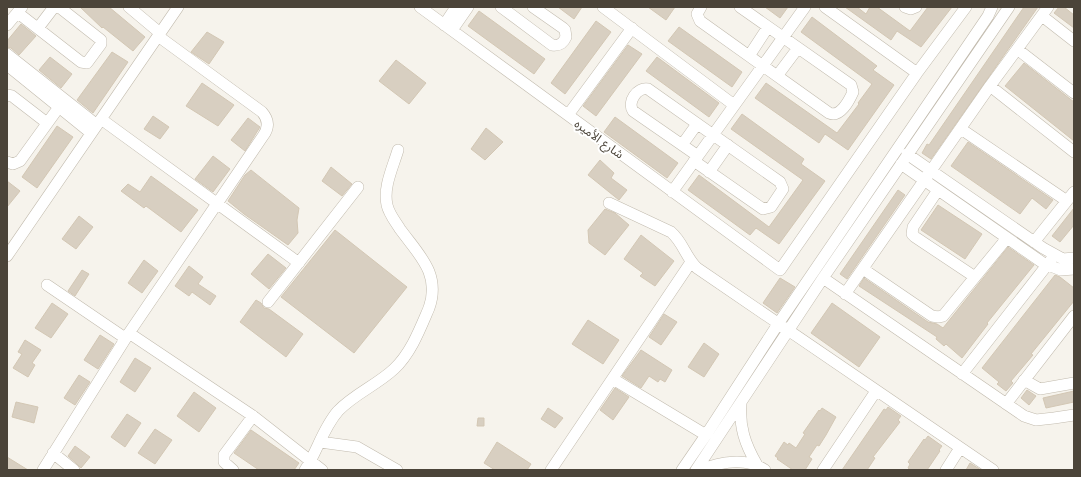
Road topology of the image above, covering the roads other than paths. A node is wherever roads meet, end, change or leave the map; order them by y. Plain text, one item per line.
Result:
1 (54, 7) edge
2 (59, 7) edge
3 (128, 7) edge
4 (178, 7) edge
5 (420, 7) edge
6 (456, 7) edge
7 (468, 7) edge
8 (501, 7) edge
9 (533, 7) edge
10 (603, 7) edge
11 (701, 7) edge
12 (740, 7) edge
13 (805, 7) edge
14 (825, 7) edge
15 (906, 7) edge
16 (916, 7) edge
17 (966, 7) edge
18 (992, 7) edge
19 (1009, 7) edge
20 (20, 10) edge
21 (1045, 12) edge
22 (7, 25) edge
23 (768, 27) junction
24 (38, 28) junction
25 (448, 28) junction
26 (632, 28) junction
27 (159, 35) junction
28 (783, 38) junction
29 (1074, 41) edge
30 (798, 48) junction
31 (1017, 48) junction
32 (7, 54) edge
33 (749, 56) junction
34 (7, 64) edge
35 (762, 65) junction
36 (917, 73) junction
37 (777, 76) junction
38 (990, 86) junction
39 (1074, 93) edge
40 (7, 95) edge
41 (734, 105) junction
42 (59, 107) junction
43 (568, 116) junction
44 (47, 123) junction
45 (697, 124) junction
46 (96, 126) junction
47 (961, 129) junction
48 (713, 135) junction
49 (682, 145) junction
50 (728, 146) junction
51 (398, 150) dead end
52 (1074, 152) edge
53 (907, 154) junction
54 (696, 159) junction
55 (7, 162) edge
56 (900, 164) junction
57 (932, 171) junction
58 (709, 172) junction
59 (925, 181) junction
60 (358, 187) dead end
61 (938, 190) junction
62 (672, 192) junction
63 (1071, 196) edge
64 (609, 203) dead end
65 (217, 204) junction
66 (1007, 238) junction
67 (1034, 242) junction
68 (1055, 255) junction
69 (7, 256) edge
70 (1074, 258) edge
71 (299, 262) junction
72 (691, 262) junction
73 (1048, 265) junction
74 (1074, 269) edge
75 (863, 270) junction
76 (975, 277) junction
77 (823, 278) junction
78 (46, 285) dead end
79 (846, 294) junction
80 (268, 302) dead end
81 (1074, 316) edge
82 (778, 324) junction
83 (788, 331) junction
84 (127, 336) junction
85 (962, 374) junction
86 (613, 379) junction
87 (1024, 380) junction
88 (1074, 383) edge
89 (876, 391) junction
90 (742, 402) junction
91 (1006, 404) junction
92 (1074, 415) edge
93 (253, 416) junction
94 (706, 435) junction
95 (320, 442) junction
96 (960, 448) junction
97 (53, 453) junction
98 (308, 466) edge
99 (761, 467) edge
100 (43, 470) edge
101 (74, 470) edge
102 (233, 470) edge
103 (322, 470) edge
104 (397, 470) edge
105 (551, 470) edge
106 (682, 470) edge
107 (696, 470) edge
108 (700, 470) edge
109 (823, 470) edge
110 (946, 470) edge
111 (993, 470) edge

1 - 24 street
2 - 24 street
3 - 27 street
4 - 27 street
5 - 25 street, شارع الأميره
6 - 25 street
7 - 25 street
8 - 9 street
10 - 26 street
11 - 33 street
12 - 23 street
13 - 28 street
14 - 36 street
15 - 16 street
17 - 36 street
18 - 82 street
19 - 53 street
20 - 22 street
20 - 24 street
21 - 29 street
21 - 31 street
23 - 28 street
23 - 33 street
25 - 43 street, شارع الأميره
26 - 41 street
26 - 43 street
27 - 46 street
27 - 65 street
28 - 30 street
28 - 35 street
30 - 37 street
30 - 37 street
31 - 38 street
31 - 39 street
32 - 46 street
33 - 35 street
34 - 42 street
35 - 37 street
35 - 41 street
36 - 62 street, شارع الأميره
38 - 47 street
38 - 52 street
40 - 44 street
41 - 48 street
42 - 44 street
42 - 46 street
43 - 62 street, شارع الأميره
44 - 55 street
45 - 48 street
45 - 49 street
45 - 49 street
46 - 65 street
46 - 69 street
47 - 57 street
47 - 63 street
48 - 50 street
48 - 54 street
49 - 54 street
50 - 58 street
50 - 58 street
51 - 95 street
53 - 56 street
53 - 57 street
54 - 58 street
54 - 62 street
56 - 59 street
56 - 77 street
57 - 59 street
57 - 67 street
59 - 61 street
59 - 75 street
60 - 71 street
61 - 66 street
61 - 76 street
63 - 67 street
64 - 72 street
65 - 71 street
65 - 84 street
66 - 73 street
66 - 76 street
67 - 68 street
68 - 70 street
68 - 73 street
71 - 80 street
72 - 82 street
72 - 86 street
73 - 74 street
73 - 85 street
75 - 76 street
75 - 79 street
77 - 79 street
77 - 83 street
78 - 84 street
79 - 85 street
81 - 87 street
82 - 83 street
82 - 94 street
83 - 89 street
83 - 90 street
84 - 93 street
84 - 97 street
85 - 91 street
86 - 94 street
86 - 105 street
87 - 88 street
87 - 91 street
89 - 96 street
89 - 109 street
90 - 99 street
90 - 107 street
91 - 92 street
93 - 98 street
93 - 102 street
94 - 106 street
95 - 98 street
95 - 104 street
96 - 110 street
96 - 111 street
97 - 100 street
97 - 101 street
98 - 103 street
99 - 108 street

